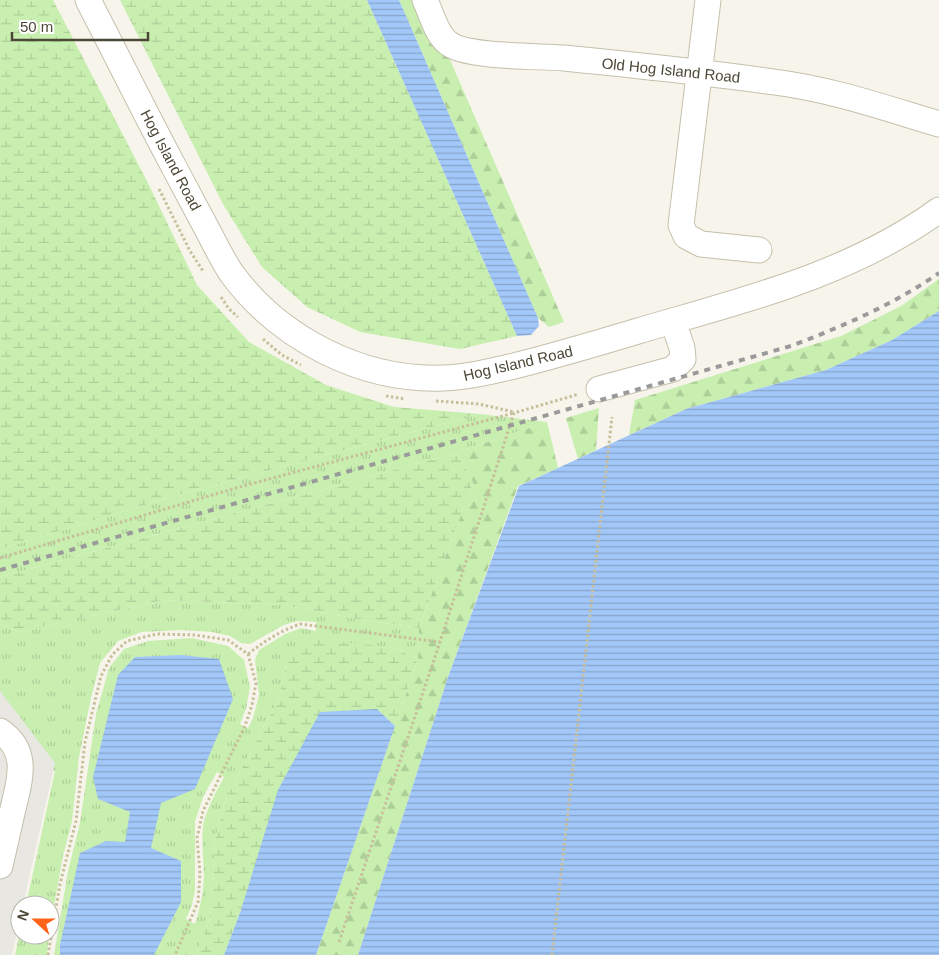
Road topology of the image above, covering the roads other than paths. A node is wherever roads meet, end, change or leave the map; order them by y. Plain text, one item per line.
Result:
1 (88, 0) edge
2 (425, 0) edge
3 (708, 0) edge
4 (700, 73) junction
5 (939, 124) edge
6 (939, 210) edge
7 (759, 250) dead end
8 (673, 321) junction
9 (599, 389) road end
10 (0, 731) edge
11 (9, 788) edge
12 (2, 851) edge

1 - 8 street, Hog Island Road
2 - 4 street, Old Hog Island Road
3 - 4 street
4 - 5 street, Old Hog Island Road
4 - 7 street
6 - 8 street, Hog Island Road
8 - 9 street
10 - 11 street
11 - 12 street

